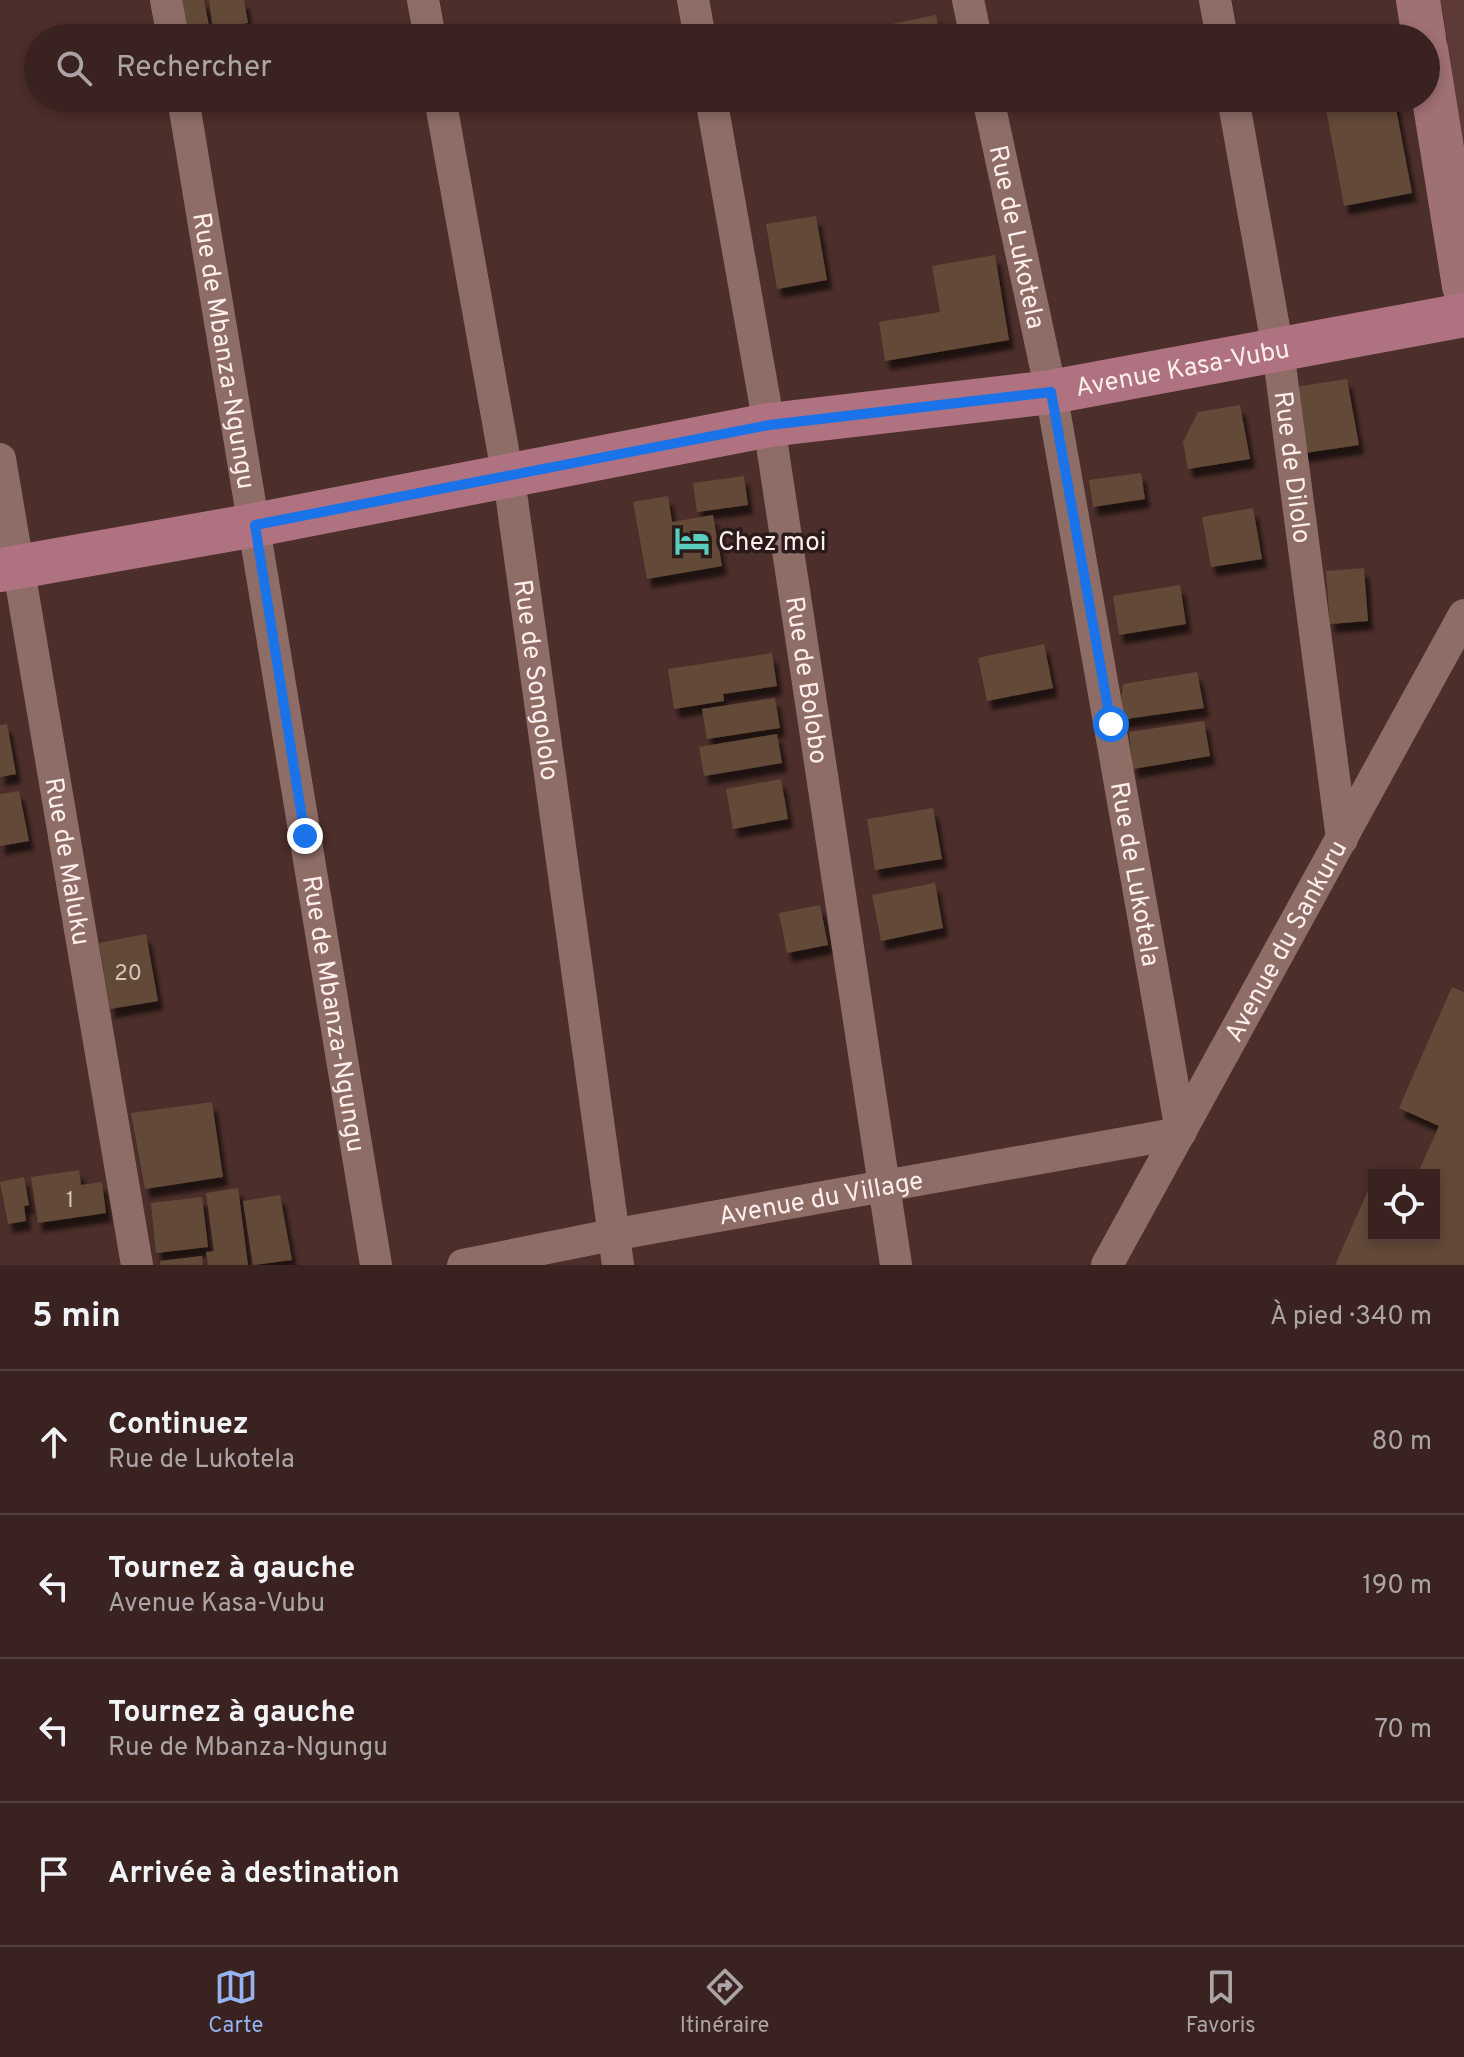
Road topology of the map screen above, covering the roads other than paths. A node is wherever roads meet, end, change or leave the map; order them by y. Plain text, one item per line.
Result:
1 (166, 0) edge
2 (423, 0) edge
3 (693, 0) edge
4 (968, 0) edge
5 (1215, 0) edge
6 (1418, 0) edge
7 (170, 24) edge
8 (427, 24) edge
9 (697, 24) edge
10 (973, 24) edge
11 (1219, 24) edge
12 (1422, 24) edge
13 (185, 112) edge
14 (442, 112) edge
15 (713, 112) edge
16 (991, 112) edge
17 (1236, 112) edge
18 (1436, 112) edge
19 (1464, 286) edge
20 (1464, 315) edge
21 (1278, 350) junction
22 (1051, 392) junction
23 (769, 425) junction
24 (0, 459) edge
25 (507, 476) junction
26 (255, 525) junction
27 (9, 568) edge
28 (1464, 615) edge
29 (1342, 839) junction
30 (1180, 1132) junction
31 (884, 1187) junction
32 (615, 1250) edge
33 (137, 1265) edge
34 (376, 1265) edge
35 (463, 1265) edge
36 (896, 1265) edge
37 (1107, 1265) edge

1 - 7 street
2 - 8 street
3 - 9 street
4 - 10 street
5 - 11 street
6 - 12 street
13 - 26 street, Rue de Mbanza-Ngungu
14 - 25 street, Rue de Songololo
15 - 23 street, Rue de Bolobo
16 - 22 street, Rue de Lukotela
17 - 21 street, Rue de Dilolo
18 - 19 street
20 - 21 main road, Avenue Kasa-Vubu
21 - 22 main road, Avenue Kasa-Vubu
21 - 29 street, Rue de Dilolo
22 - 23 main road, Avenue Kasa-Vubu
22 - 30 street, Rue de Lukotela
23 - 25 main road, Avenue Kasa-Vubu
23 - 31 street, Rue de Bolobo
24 - 27 street, Rue de Maluku
25 - 26 main road, Avenue Kasa-Vubu
25 - 32 street, Rue de Songololo
26 - 27 main road, Avenue Kasa-Vubu
26 - 34 street, Rue de Mbanza-Ngungu
27 - 33 street, Rue de Maluku
28 - 29 street, Avenue du Sankuru
29 - 30 street, Avenue du Sankuru
30 - 31 street, Avenue du Village
30 - 37 street, Avenue du Sankuru
31 - 32 street, Avenue du Village
31 - 36 street, Rue de Bolobo
32 - 35 street, Avenue du Village

